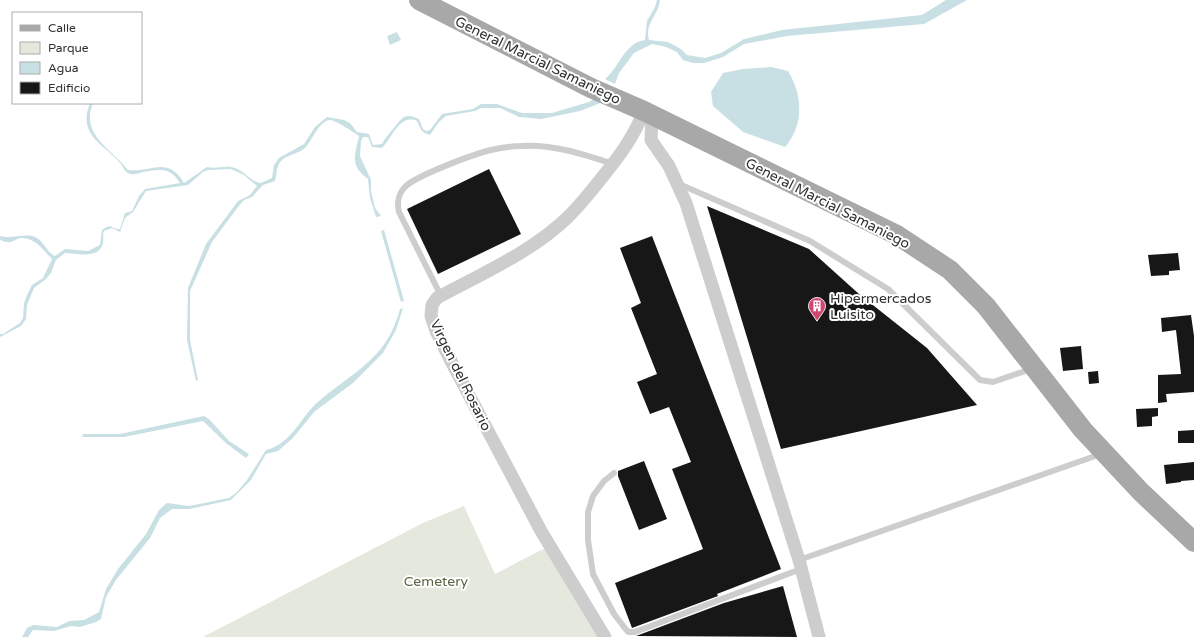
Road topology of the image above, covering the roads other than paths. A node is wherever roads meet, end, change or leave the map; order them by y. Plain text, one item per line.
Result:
1 (419, 0) edge
2 (648, 113) junction
3 (613, 164) junction
4 (677, 183) junction
5 (441, 296) junction
6 (1034, 368) junction
7 (1104, 452) junction
8 (614, 473) dead end
9 (1194, 542) edge
10 (800, 565) junction
11 (605, 637) edge
12 (818, 637) edge

1 - 2 main road, General Marcial Samaniego
2 - 3 street, Virgen del Rosario
2 - 4 street
2 - 6 main road, General Marcial Samaniego
3 - 5 street, Virgen del Rosario
3 - 5 lane
4 - 6 lane
4 - 10 street
5 - 11 street, Virgen del Rosario
6 - 7 main road, General Marcial Samaniego
7 - 9 main road, General Marcial Samaniego
7 - 10 lane
8 - 10 lane
10 - 12 street

